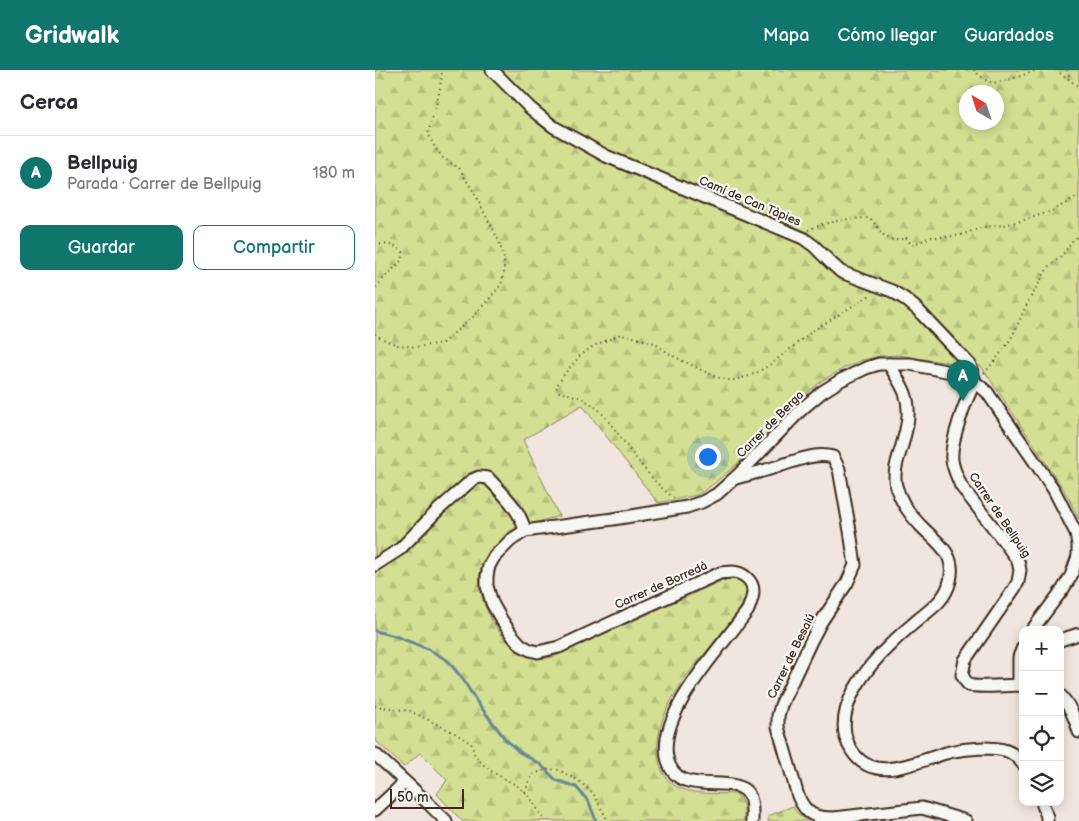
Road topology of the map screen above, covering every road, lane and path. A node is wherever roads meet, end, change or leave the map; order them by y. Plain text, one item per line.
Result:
1 (442, 70) edge
2 (492, 70) edge
3 (974, 70) edge
4 (1036, 70) edge
5 (1056, 70) edge
6 (1067, 70) edge
7 (1071, 80) junction
8 (1079, 87) edge
9 (1079, 196) edge
10 (797, 235) junction
11 (1079, 236) edge
12 (375, 244) edge
13 (885, 288) junction
14 (375, 289) edge
15 (375, 334) edge
16 (889, 364) junction
17 (975, 382) junction
18 (734, 478) junction
19 (687, 506) junction
20 (525, 531) junction
21 (375, 565) edge
22 (1035, 626) edge
23 (1079, 634) edge
24 (1064, 639) edge
25 (1019, 685) edge
26 (1064, 699) edge
27 (375, 706) edge
28 (1079, 732) edge
29 (375, 754) edge
30 (1021, 761) edge
31 (405, 782) junction
32 (525, 792) junction
33 (1043, 806) edge
34 (375, 810) edge
35 (446, 821) edge
36 (545, 821) edge
37 (608, 821) edge
38 (753, 821) edge
39 (963, 821) edge
40 (1047, 821) edge

1 - 15 path
2 - 10 street, Camí de Can Tàpies
3 - 4 path
5 - 7 path
6 - 7 path
7 - 8 path
9 - 10 path
10 - 13 street, Camí de Can Tàpies
11 - 17 path
12 - 14 path
13 - 17 street, Camí de Can Tàpies
13 - 19 path
16 - 17 street, Carrer de Berga
16 - 18 street, Carrer de Berga
16 - 30 street
17 - 22 street
17 - 25 street, Carrer de Bellpuig
18 - 19 street, Carrer de Berga
18 - 39 street, Carrer de Besalú
19 - 20 street, Carrer de Berga
20 - 21 street
20 - 38 street, Carrer de Borredà
23 - 24 street
26 - 28 street
27 - 32 path
29 - 31 street
31 - 34 street
31 - 35 street
32 - 36 path
32 - 37 path
33 - 40 street

